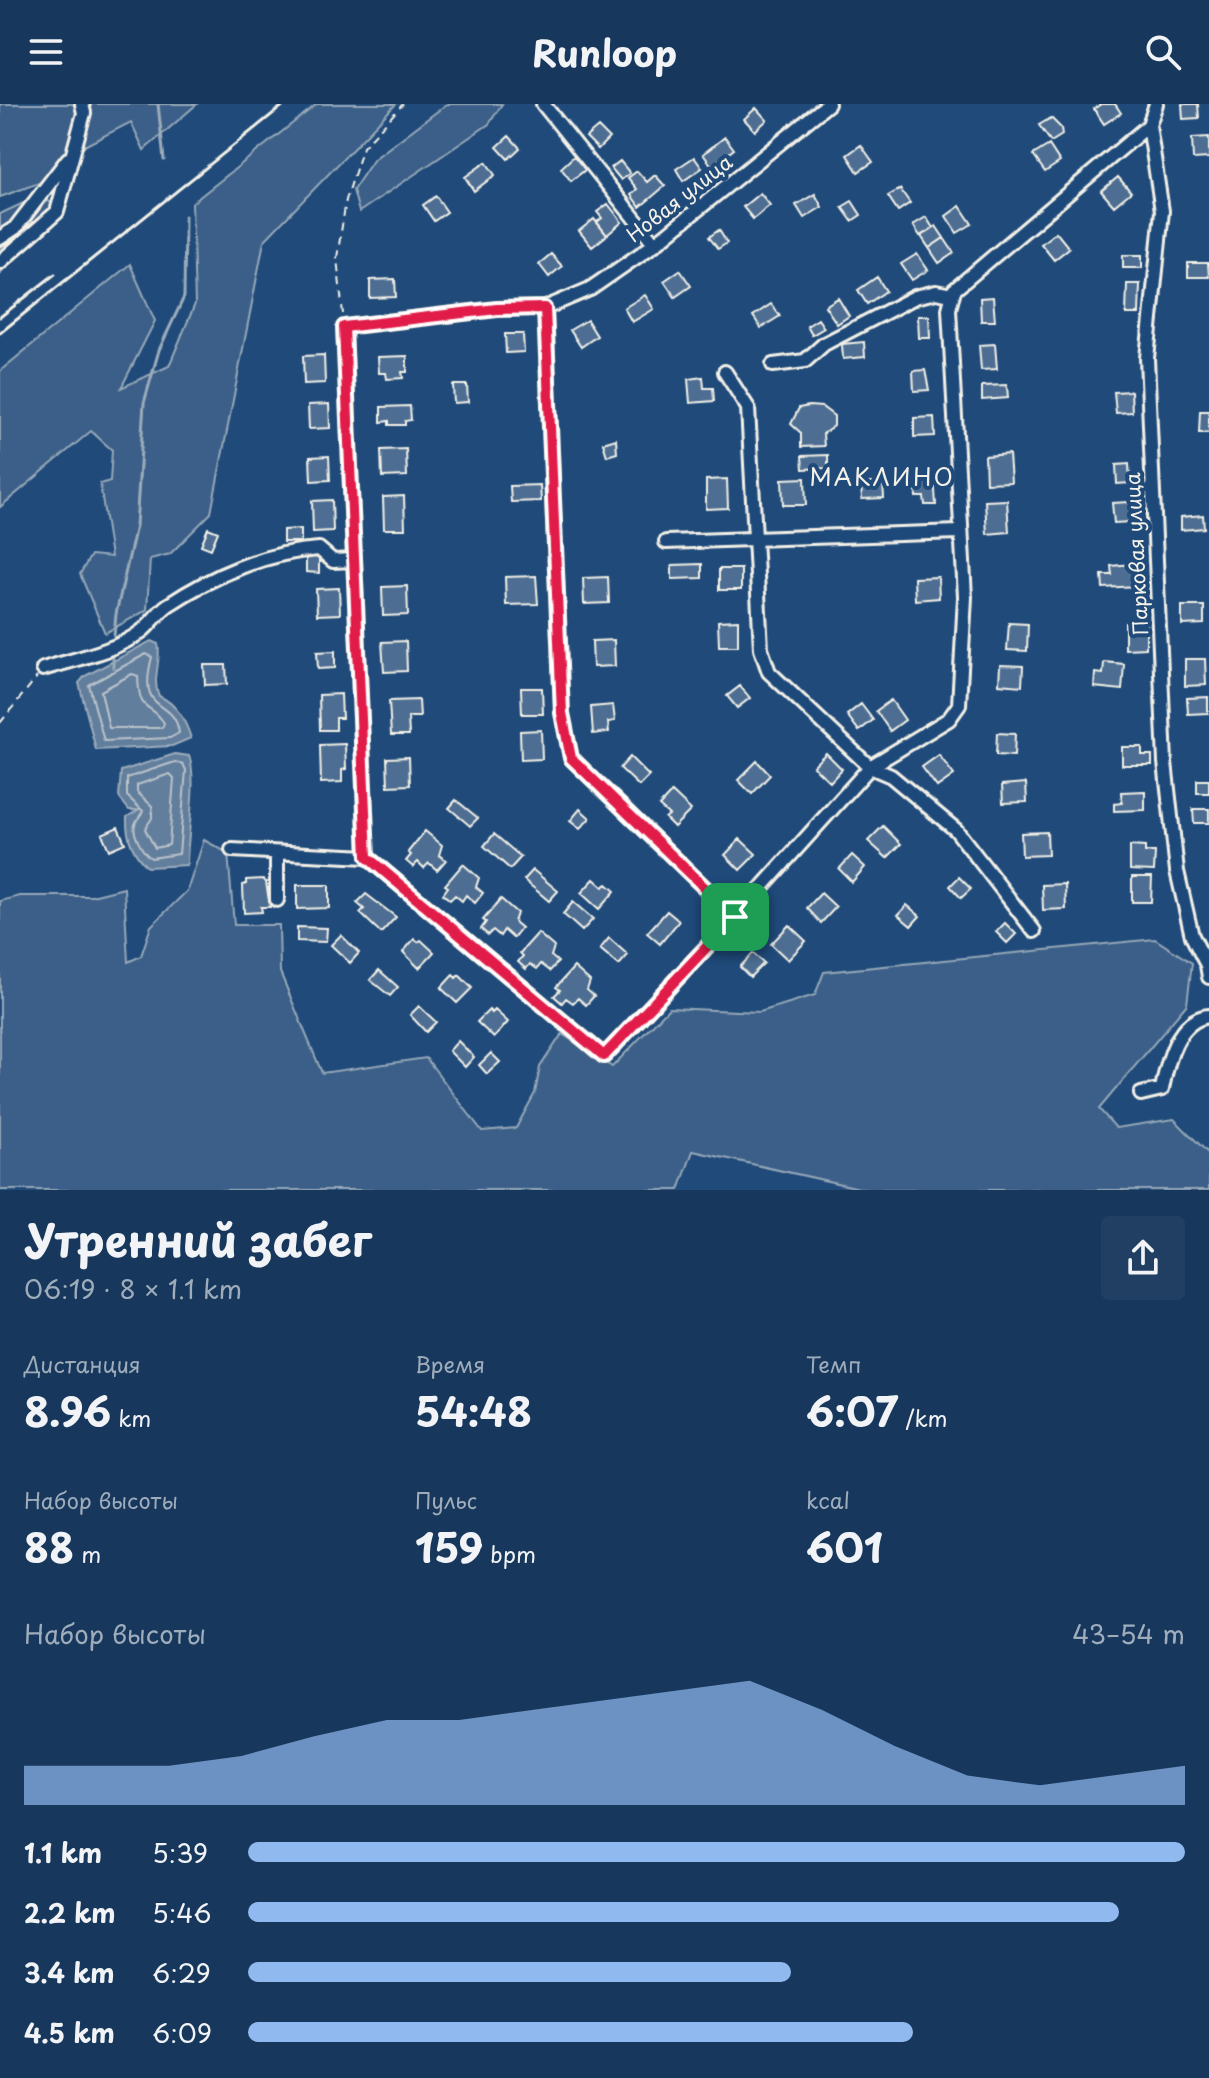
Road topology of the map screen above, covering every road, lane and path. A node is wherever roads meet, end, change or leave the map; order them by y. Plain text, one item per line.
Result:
1 (82, 104) edge
2 (403, 104) edge
3 (543, 104) edge
4 (828, 104) edge
5 (1156, 104) edge
6 (1149, 125) junction
7 (74, 150) junction
8 (0, 238) edge
9 (655, 244) junction
10 (0, 262) edge
11 (952, 295) junction
12 (545, 308) junction
13 (344, 327) junction
14 (773, 365) dead end
15 (725, 372) dead end
16 (959, 532) junction
17 (755, 538) junction
18 (666, 542) dead end
19 (353, 560) junction
20 (43, 669) joint
21 (0, 723) edge
22 (870, 767) junction
23 (232, 850) dead end
24 (277, 853) junction
25 (367, 857) junction
26 (277, 900) dead end
27 (735, 917) junction
28 (1034, 931) dead end
29 (1209, 977) edge
30 (1209, 1016) edge
31 (1141, 1094) dead end

1 - 7 street
2 - 13 path
3 - 9 street
4 - 9 street, Новая улица
5 - 6 street, Парковая улица
6 - 11 street
6 - 29 street, Парковая улица
7 - 8 street
7 - 10 street
9 - 12 street, Новая улица
11 - 14 street
11 - 16 street
12 - 13 street
12 - 27 street
13 - 19 street
15 - 17 street
16 - 17 street
16 - 22 street
17 - 18 street
17 - 22 street
19 - 20 street
19 - 25 street
20 - 21 path
22 - 27 street
22 - 28 street
23 - 24 street
24 - 25 street
24 - 26 street
25 - 27 street
30 - 31 street

